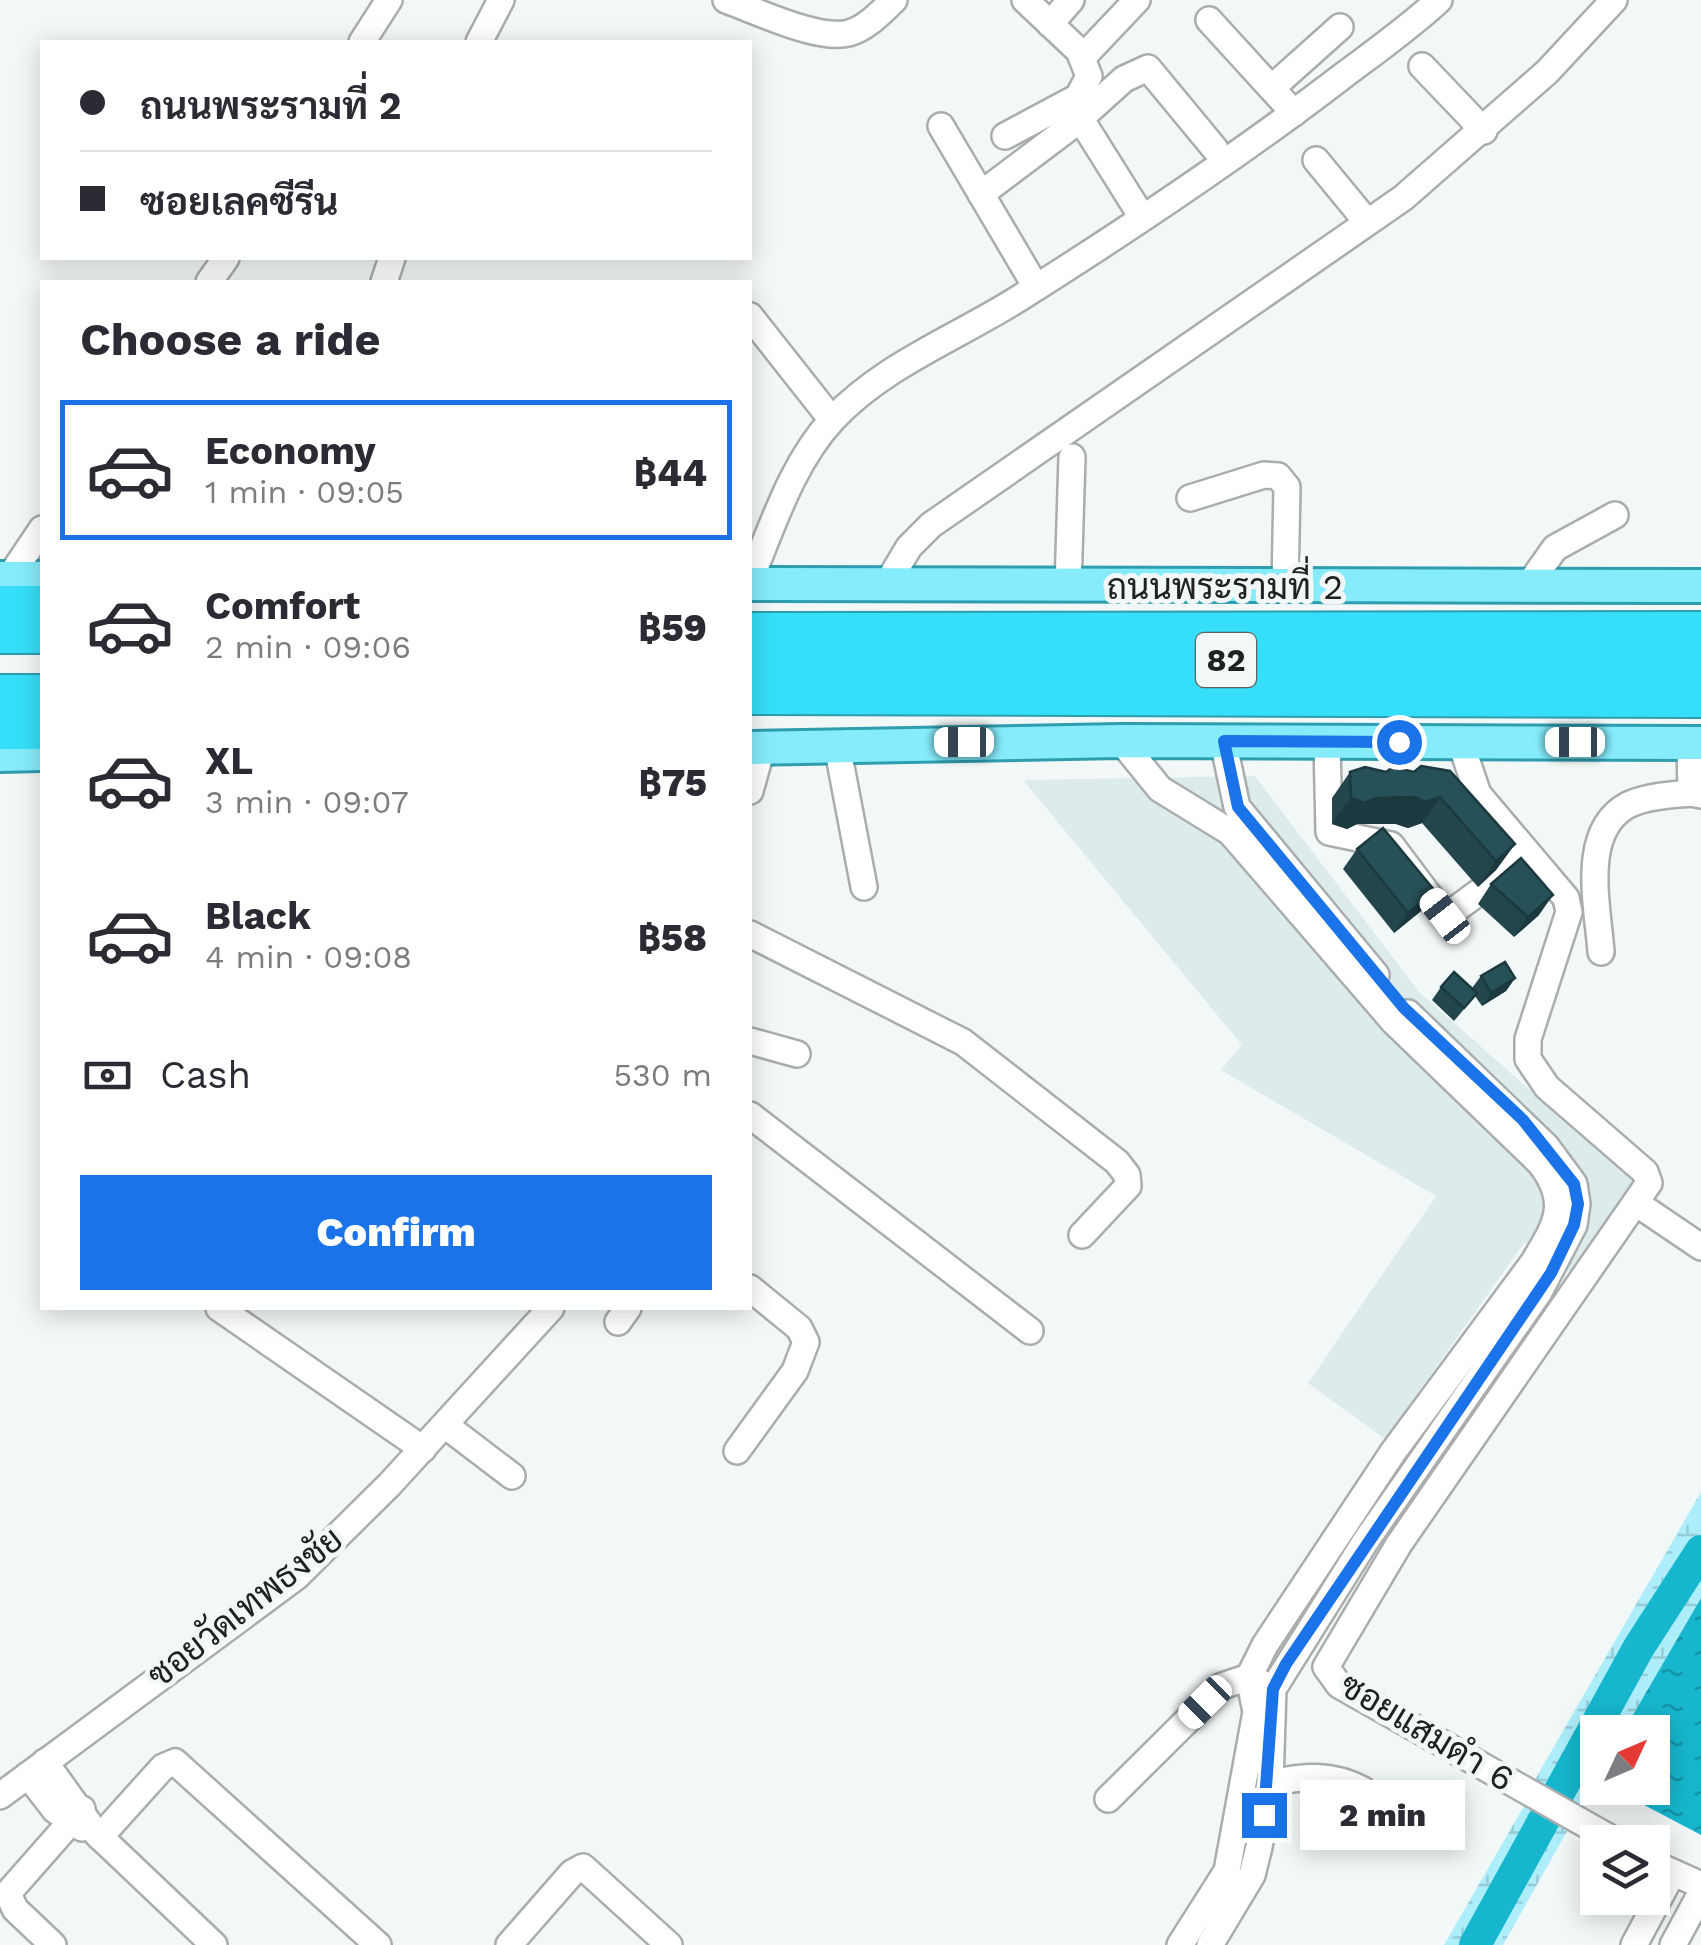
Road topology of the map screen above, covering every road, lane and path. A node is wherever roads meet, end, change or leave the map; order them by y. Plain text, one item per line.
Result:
1 (390, 0) edge
2 (501, 0) edge
3 (726, 0) edge
4 (894, 0) edge
5 (1025, 0) edge
6 (1071, 0) edge
7 (1137, 0) edge
8 (1440, 0) edge
9 (1614, 0) edge
10 (1210, 20) dead end
11 (1050, 24) junction
12 (1340, 27) dead end
13 (363, 40) edge
14 (480, 40) edge
15 (1083, 57) junction
16 (1422, 66) dead end
17 (1274, 86) junction
18 (1294, 113) junction
19 (1080, 118) junction
20 (940, 126) dead end
21 (1484, 131) junction
22 (1005, 136) dead end
23 (1215, 149) dead end
24 (1316, 160) dead end
25 (980, 194) junction
26 (1142, 217) junction
27 (1367, 222) junction
28 (1036, 288) junction
29 (752, 319) edge
30 (832, 420) junction
31 (1072, 456) dead end
32 (1190, 498) dead end
33 (1615, 515) dead end
34 (40, 532) edge
35 (752, 577) edge
36 (40, 578) edge
37 (752, 582) edge
38 (886, 584) junction
39 (1528, 586) junction
40 (1701, 586) edge
41 (3, 587) edge
42 (1068, 587) junction
43 (1285, 587) junction
44 (40, 605) edge
45 (1701, 630) edge
46 (752, 632) edge
47 (0, 634) edge
48 (40, 634) edge
49 (0, 660) edge
50 (40, 660) edge
51 (752, 660) edge
52 (1701, 660) edge
53 (0, 697) edge
54 (40, 697) edge
55 (752, 698) edge
56 (1701, 699) edge
57 (0, 730) edge
58 (40, 730) edge
59 (1121, 740) junction
60 (1224, 741) junction
61 (1327, 742) junction
62 (847, 743) junction
63 (1696, 743) edge
64 (756, 748) edge
65 (1443, 750) junction
66 (0, 754) edge
67 (40, 754) edge
68 (752, 777) edge
69 (1696, 794) edge
70 (1455, 802) edge
71 (864, 887) dead end
72 (752, 935) edge
73 (1601, 952) dead end
74 (1399, 1015) junction
75 (752, 1041) edge
76 (798, 1054) dead end
77 (752, 1117) edge
78 (1636, 1203) junction
79 (1082, 1235) dead end
80 (1701, 1247) edge
81 (1542, 1268) junction
82 (752, 1290) edge
83 (222, 1310) edge
84 (550, 1310) edge
85 (1030, 1331) dead end
86 (445, 1425) junction
87 (424, 1449) junction
88 (737, 1451) dead end
89 (512, 1476) dead end
90 (1249, 1677) junction
91 (1273, 1689) junction
92 (36, 1769) junction
93 (1270, 1784) junction
94 (1364, 1790) dead end
95 (0, 1796) edge
96 (1108, 1799) dead end
97 (76, 1816) junction
98 (1588, 1825) edge
99 (98, 1835) junction
100 (1670, 1872) edge
101 (1701, 1885) edge
102 (1701, 1893) edge
103 (1645, 1915) edge
104 (514, 1943) edge
105 (53, 1945) edge
106 (214, 1945) edge
107 (378, 1945) edge
108 (669, 1945) edge
109 (1180, 1945) edge
110 (1210, 1945) edge
111 (1634, 1945) edge
112 (1673, 1945) edge

1 - 13 street
2 - 14 street
3 - 4 street
5 - 11 street
6 - 11 street
7 - 15 street
8 - 18 street
9 - 21 street
10 - 17 street
11 - 15 street
12 - 17 street
15 - 22 street
16 - 21 street
17 - 18 street
18 - 26 street
19 - 23 street
19 - 25 street
19 - 26 street
20 - 25 street
21 - 27 street
24 - 27 street
25 - 28 street
26 - 28 street
27 - 38 street
28 - 30 street
29 - 30 street
30 - 35 street
31 - 42 street
32 - 43 street
33 - 39 street
34 - 41 street
36 - 41 main road
37 - 38 main road, ถนนพระรามที่ 2
38 - 42 main road, ถนนพระรามที่ 2
39 - 40 main road, ถนนพระรามที่ 2
39 - 43 main road, ถนนพระรามที่ 2
41 - 44 highway
42 - 43 main road, ถนนพระรามที่ 2
45 - 46 highway, ถนนพระรามที่ 2
47 - 48 highway
49 - 50 highway
51 - 52 highway, 82
53 - 54 highway
55 - 56 highway
57 - 58 highway
59 - 60 main road
59 - 62 main road
59 - 74 street
60 - 61 main road
60 - 74 street
61 - 65 main road
61 - 70 street
62 - 64 main road
62 - 71 street
63 - 65 main road
63 - 69 street
64 - 68 street
65 - 78 street
66 - 67 main road
69 - 73 street
72 - 79 street
74 - 81 street
75 - 76 street
77 - 85 street
78 - 80 street
78 - 98 street, ซอยแสมดำ 6
81 - 90 street
81 - 91 street
82 - 88 street
83 - 87 street
84 - 86 street, ซอยวัดเทพธงชัย
86 - 87 street, ซอยวัดเทพธงชัย
86 - 89 street
87 - 92 street, ซอยวัดเทพธงชัย
90 - 91 street
90 - 96 street
90 - 109 street
91 - 93 street
92 - 95 street, ซอยวัดเทพธงชัย
92 - 97 street
93 - 94 street
93 - 110 street
97 - 99 street
97 - 105 street
99 - 106 street
99 - 107 street
100 - 101 street
102 - 112 street
103 - 111 street
104 - 108 street

